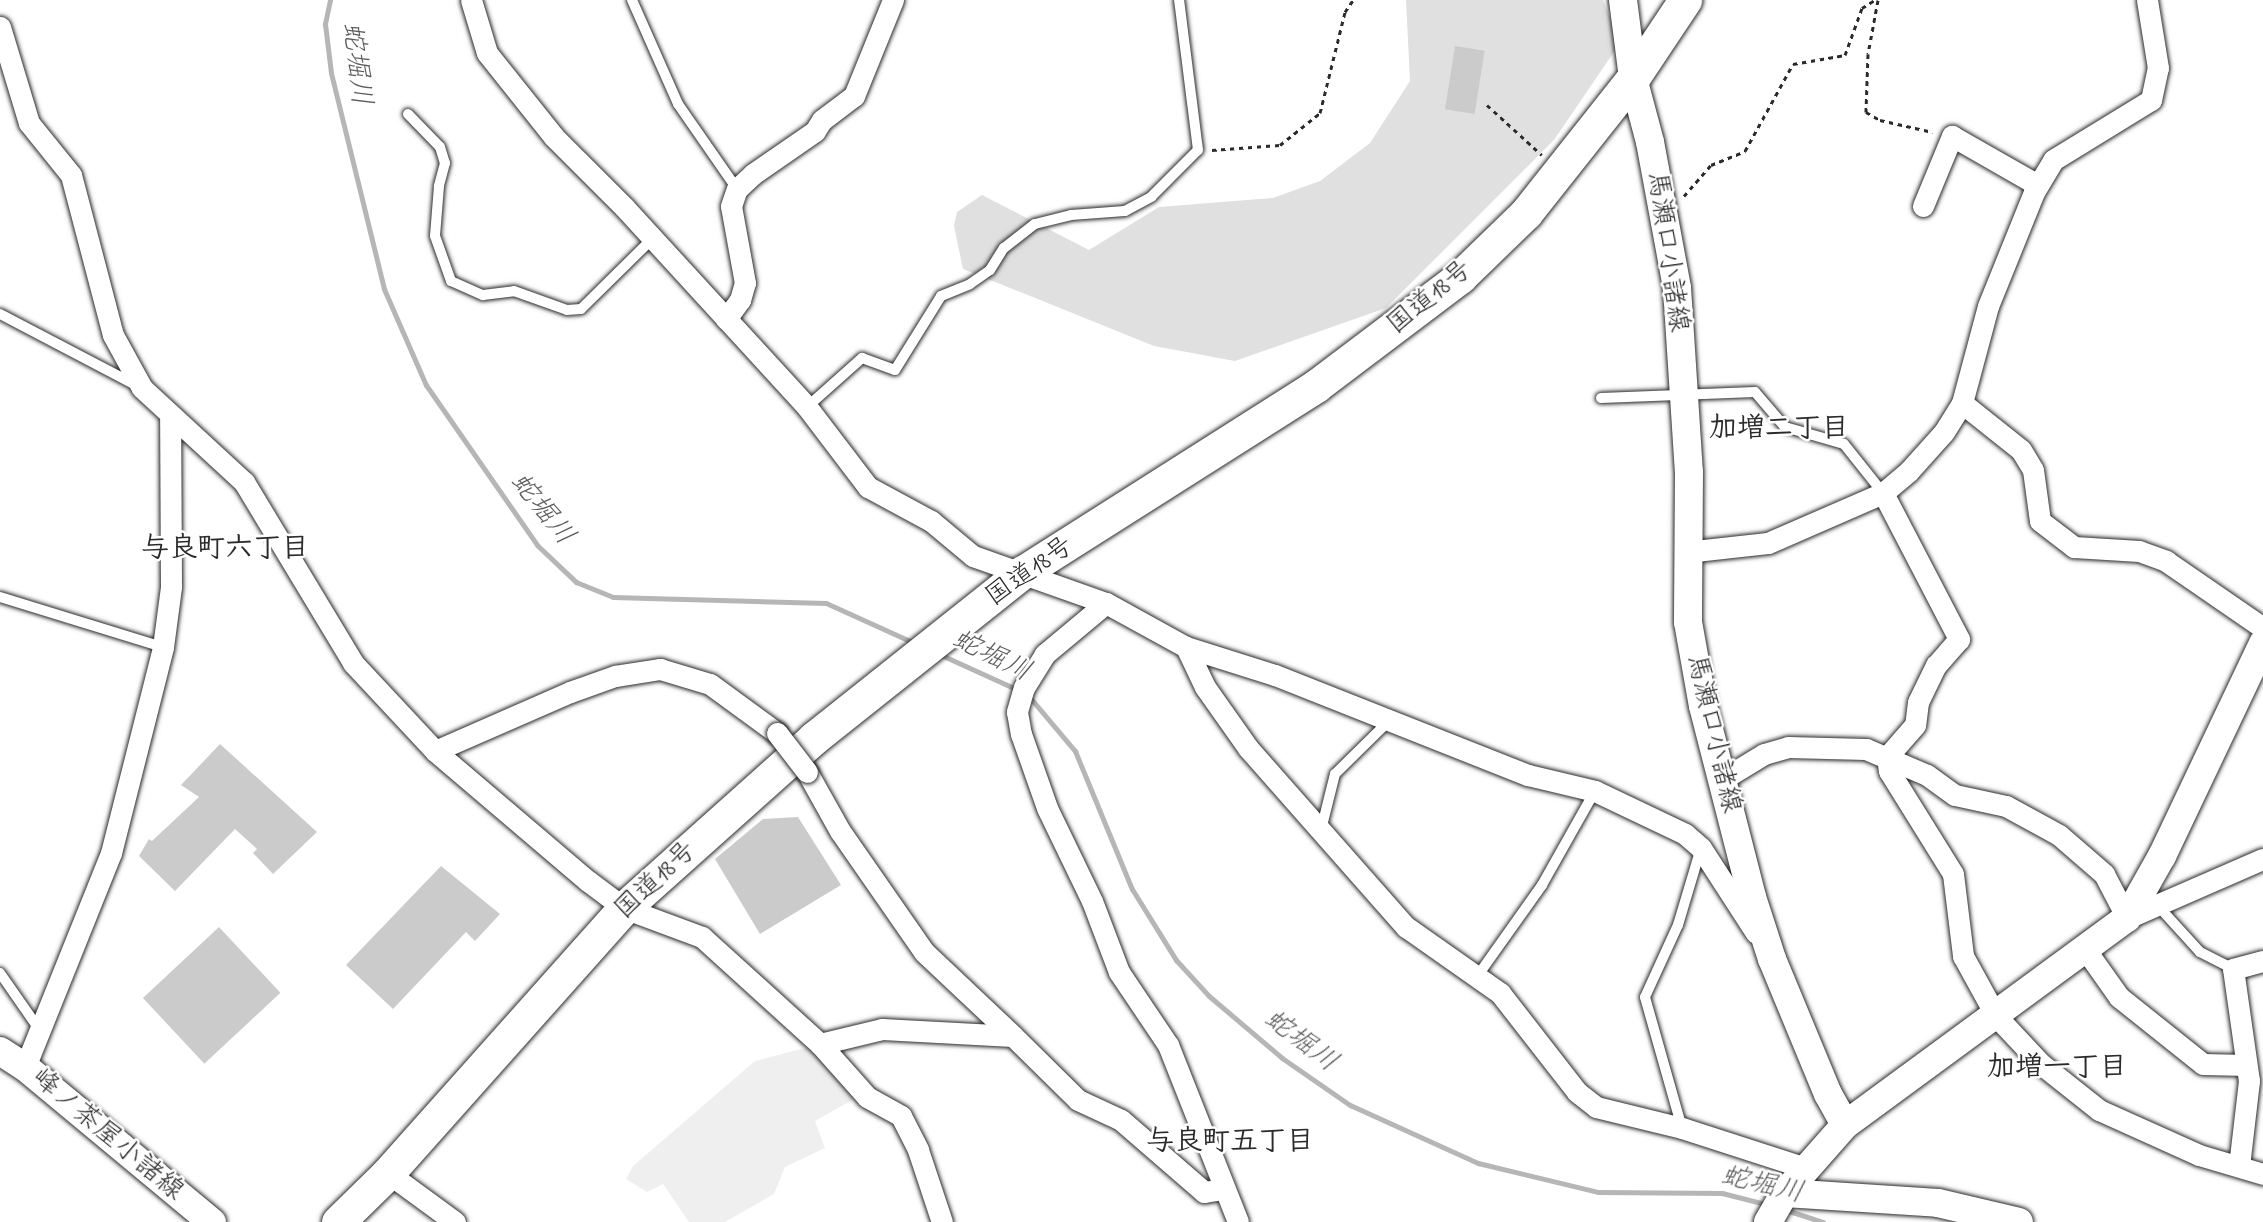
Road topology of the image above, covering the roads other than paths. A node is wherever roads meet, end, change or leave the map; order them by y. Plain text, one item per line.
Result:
1 (471, 0) edge
2 (632, 0) edge
3 (893, 0) edge
4 (1179, 0) edge
5 (1623, 0) edge
6 (1684, 0) edge
7 (2147, 0) edge
8 (0, 27) edge
9 (1633, 78) junction
10 (408, 114) dead end
11 (2038, 185) junction
12 (737, 189) junction
13 (1923, 206) dead end
14 (653, 238) junction
15 (0, 314) edge
16 (726, 319) junction
17 (142, 388) junction
18 (1684, 392) junction
19 (1601, 398) dead end
20 (1962, 403) junction
21 (807, 407) junction
22 (170, 415) junction
23 (1883, 493) junction
24 (1686, 552) junction
25 (1023, 572) junction
26 (0, 597) edge
27 (1106, 603) junction
28 (2263, 628) edge
29 (2263, 643) edge
30 (163, 647) junction
31 (1186, 647) junction
32 (1391, 719) junction
33 (435, 751) junction
34 (1887, 757) junction
35 (1723, 779) junction
36 (1595, 791) junction
37 (1321, 830) junction
38 (1701, 848) junction
39 (2263, 859) edge
40 (2159, 907) junction
41 (624, 908) junction
42 (2127, 918) junction
43 (2085, 950) junction
44 (1772, 959) junction
45 (2263, 961) edge
46 (2233, 969) junction
47 (0, 973) edge
48 (1476, 978) junction
49 (1996, 1016) junction
50 (39, 1029) junction
51 (1013, 1036) junction
52 (820, 1044) junction
53 (0, 1051) edge
54 (2246, 1065) junction
55 (25, 1067) junction
56 (1845, 1125) junction
57 (1682, 1128) junction
58 (2239, 1166) junction
59 (1806, 1168) junction
60 (388, 1173) junction
61 (2263, 1174) edge
62 (1224, 1189) junction
63 (1785, 1193) junction
64 (212, 1222) edge
65 (338, 1222) edge
66 (455, 1222) edge
67 (942, 1222) edge
68 (1238, 1222) edge
69 (1768, 1222) edge
70 (2019, 1222) edge

1 - 14 street
2 - 12 lane
3 - 12 street
4 - 21 lane
5 - 9 main road, 馬瀬口小諸線
6 - 9 highway, 国道18号
7 - 11 street
8 - 17 street
9 - 18 main road, 馬瀬口小諸線
9 - 25 highway, 国道18号
10 - 14 lane
11 - 13 street
11 - 20 street
12 - 16 street
14 - 16 street
15 - 17 lane
16 - 21 street
17 - 22 street
18 - 19 lane
18 - 23 lane
18 - 24 main road, 馬瀬口小諸線
20 - 23 street
20 - 28 street
21 - 25 street
22 - 30 street
22 - 33 street
23 - 24 street
23 - 34 street
24 - 35 main road, 馬瀬口小諸線
25 - 27 street
25 - 41 highway, 国道18号
26 - 30 lane
27 - 31 street
27 - 62 street
29 - 42 main road
30 - 50 street
31 - 32 street
31 - 37 street
32 - 36 street
32 - 37 lane
33 - 41 street
33 - 51 street, bridge
34 - 35 street
34 - 42 street
34 - 49 street
35 - 44 main road, 馬瀬口小諸線
36 - 38 street
36 - 48 lane
37 - 48 street
38 - 44 street
38 - 57 lane
39 - 40 street
40 - 42 street
40 - 46 lane
41 - 52 street
41 - 60 highway, 国道18号
42 - 43 main road
43 - 49 main road
43 - 54 street
44 - 56 main road, 馬瀬口小諸線
45 - 46 street
46 - 54 street
47 - 50 lane
48 - 57 street
49 - 56 main road
49 - 58 street
50 - 55 street
51 - 52 street
51 - 62 street
52 - 67 street
53 - 55 main road, 峰ノ茶屋小諸線
54 - 58 street
55 - 64 main road, 峰ノ茶屋小諸線
56 - 59 main road
57 - 59 street
58 - 61 street
59 - 63 main road
60 - 65 highway, 国道18号
60 - 66 street
62 - 68 street
63 - 69 main road
63 - 70 main road

